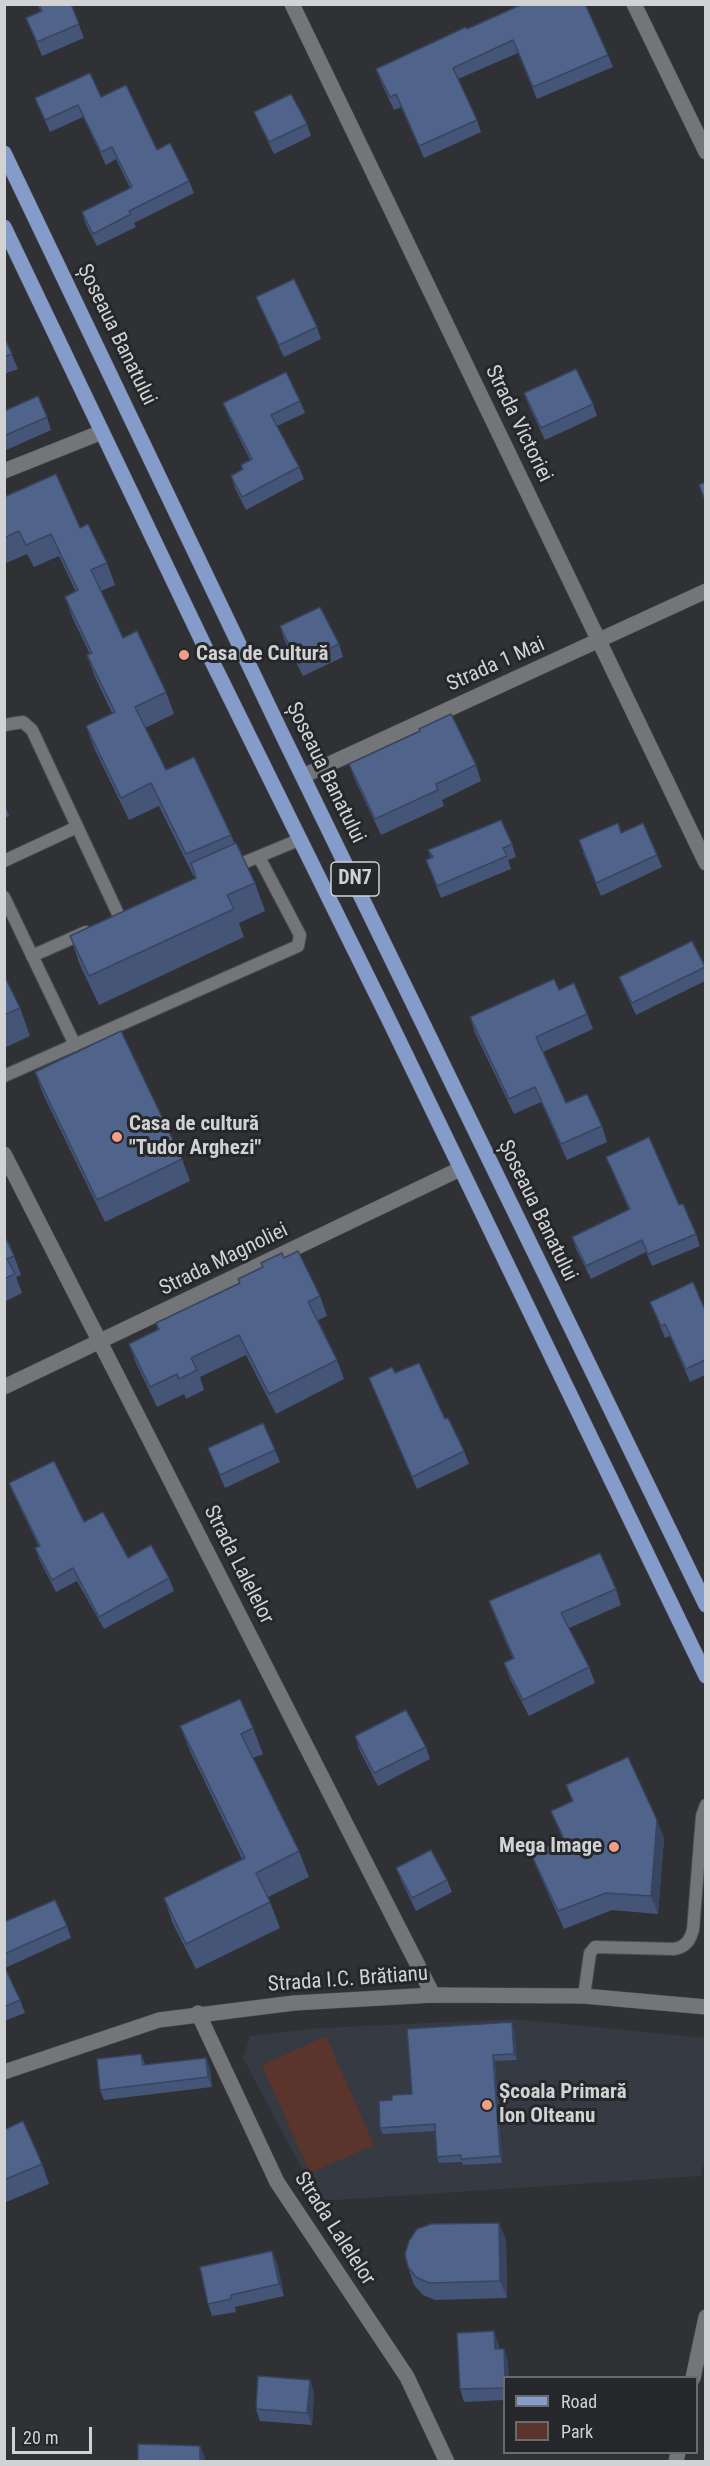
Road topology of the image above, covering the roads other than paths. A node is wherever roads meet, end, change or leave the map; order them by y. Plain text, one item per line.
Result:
1 (292, 4) edge
2 (634, 4) edge
3 (705, 152) edge
4 (4, 153) edge
5 (4, 227) edge
6 (102, 432) junction
7 (4, 471) edge
8 (705, 591) edge
9 (599, 642) junction
10 (4, 725) edge
11 (303, 776) junction
12 (77, 828) junction
13 (301, 839) junction
14 (259, 857) junction
15 (4, 861) edge
16 (705, 863) edge
17 (216, 875) edge
18 (4, 897) edge
19 (32, 956) junction
20 (75, 1045) junction
21 (4, 1076) edge
22 (6, 1162) edge
23 (460, 1169) junction
24 (100, 1342) junction
25 (4, 1387) edge
26 (705, 1605) edge
27 (705, 1676) edge
28 (705, 1805) edge
29 (433, 1995) junction
30 (584, 1996) junction
31 (705, 2007) edge
32 (198, 2013) junction
33 (4, 2072) edge
34 (705, 2317) edge
35 (693, 2376) edge
36 (447, 2462) edge

1 - 9 street, Strada Victoriei
2 - 3 street
4 - 11 main road, Șoseaua Banatului / DN7
5 - 6 main road, DN7
6 - 7 street
6 - 13 main road, DN7
8 - 9 street, Strada 1 Mai
9 - 11 street, Strada 1 Mai
9 - 16 street, Strada Victoriei
10 - 12 lane
11 - 26 main road, Șoseaua Banatului / DN7
12 - 15 lane
12 - 19 lane
13 - 14 lane
13 - 23 main road, DN7
14 - 17 lane
14 - 20 lane
18 - 19 lane
19 - 20 lane
20 - 21 lane
22 - 24 street, Strada Lalelelor
23 - 24 street, Strada Magnoliei
23 - 27 main road, DN7
24 - 25 street, Strada Magnoliei
24 - 29 street, Strada Lalelelor
28 - 30 lane
29 - 30 street, Strada I.C. Brătianu
29 - 32 street, Strada I.C. Brătianu
30 - 31 street, Strada I.C. Brătianu
32 - 33 street, Strada I.C. Brătianu
32 - 36 street, Strada Lalelelor
34 - 35 street

